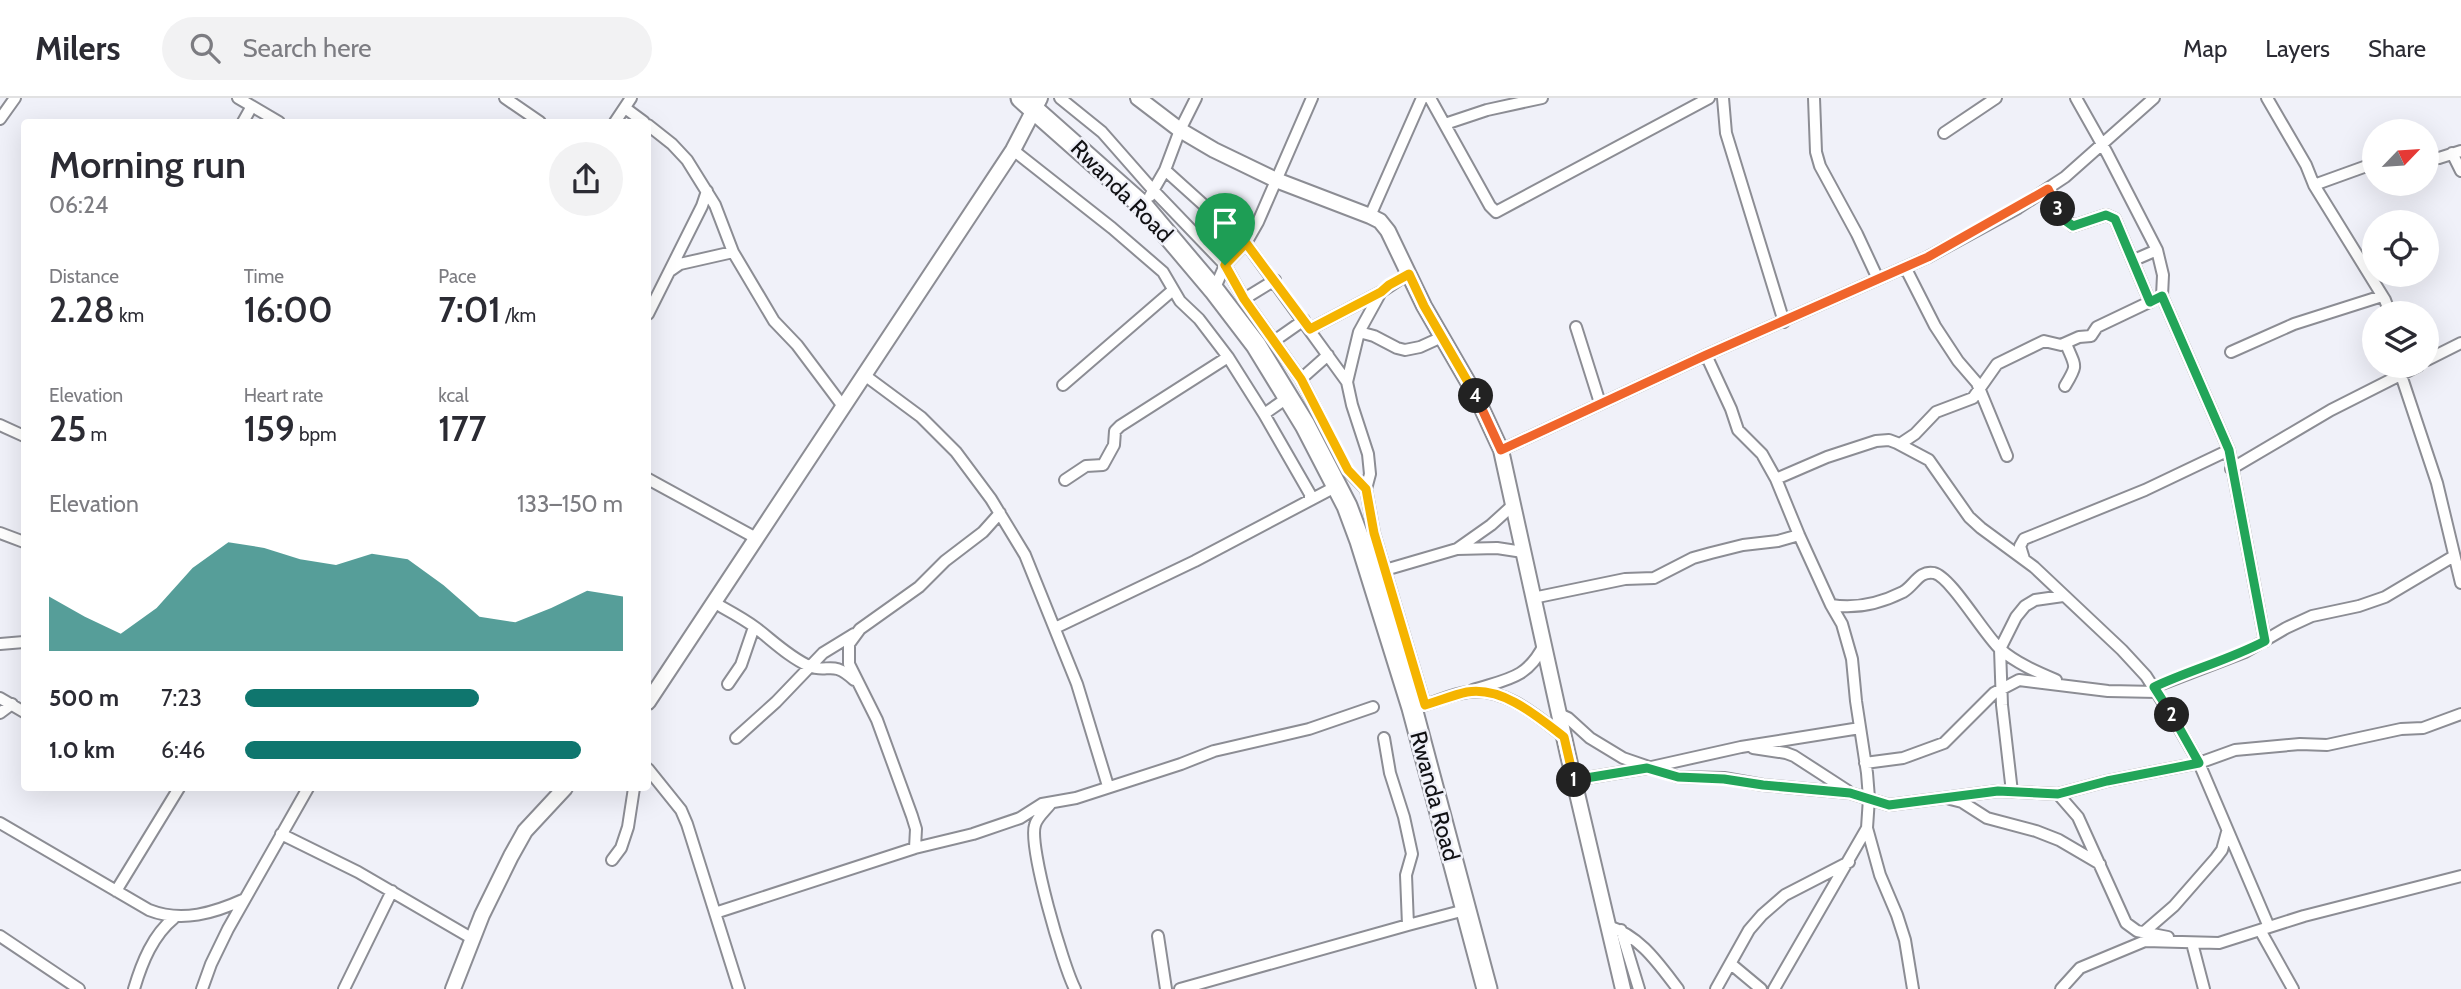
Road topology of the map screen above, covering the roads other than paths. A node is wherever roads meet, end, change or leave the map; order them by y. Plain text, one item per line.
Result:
1 (15, 98) edge
2 (238, 98) edge
3 (505, 98) edge
4 (631, 98) edge
5 (1060, 98) edge
6 (1138, 98) edge
7 (1196, 98) edge
8 (1312, 98) edge
9 (1422, 98) edge
10 (1430, 98) edge
11 (1542, 98) edge
12 (1709, 98) edge
13 (1723, 98) edge
14 (1814, 98) edge
15 (1996, 98) edge
16 (2076, 98) edge
17 (2154, 98) edge
18 (2267, 98) edge
19 (1032, 101) edge
20 (252, 107) junction
21 (625, 108) junction
22 (0, 119) edge
23 (245, 119) edge
24 (274, 119) edge
25 (536, 119) edge
26 (617, 119) edge
27 (639, 119) edge
28 (1445, 124) junction
29 (651, 128) edge
30 (1180, 130) junction
31 (1944, 133) dead end
32 (2103, 145) junction
33 (1013, 150) junction
34 (2457, 152) edge
35 (2440, 158) edge
36 (2362, 168) edge
37 (1165, 170) junction
38 (2461, 171) edge
39 (1276, 180) junction
40 (2314, 185) junction
41 (2048, 189) junction
42 (707, 191) junction
43 (1148, 198) junction
44 (1370, 216) junction
45 (1246, 243) junction
46 (2157, 250) junction
47 (733, 252) junction
48 (2134, 260) junction
49 (1225, 265) junction
50 (1905, 267) junction
51 (667, 273) junction
52 (1409, 274) junction
53 (1878, 279) junction
54 (1275, 280) junction
55 (1173, 290) junction
56 (1214, 290) junction
57 (1381, 292) junction
58 (2162, 296) junction
59 (2382, 296) junction
60 (1244, 299) junction
61 (2384, 301) edge
62 (2150, 302) junction
63 (651, 308) edge
64 (1784, 322) junction
65 (1307, 324) junction
66 (1576, 327) dead end
67 (1359, 332) junction
68 (1442, 337) junction
69 (1274, 341) junction
70 (2461, 343) edge
71 (2066, 344) junction
72 (2231, 352) dead end
73 (2439, 354) edge
74 (1328, 355) junction
75 (1706, 355) junction
76 (1228, 357) junction
77 (863, 374) junction
78 (2386, 378) edge
79 (2403, 378) edge
80 (1301, 379) junction
81 (1347, 382) junction
82 (1063, 385) dead end
83 (2065, 386) dead end
84 (1980, 388) junction
85 (1290, 397) junction
86 (1600, 403) junction
87 (842, 405) junction
88 (1264, 414) junction
89 (0, 425) edge
90 (21, 435) edge
91 (1900, 444) junction
92 (1501, 450) junction
93 (2229, 450) junction
94 (2007, 456) dead end
95 (2231, 469) junction
96 (1776, 479) junction
97 (651, 480) edge
98 (1065, 481) dead end
99 (1337, 486) junction
100 (1366, 489) junction
101 (1310, 498) junction
102 (1513, 505) junction
103 (1000, 513) junction
104 (0, 533) edge
105 (1799, 535) junction
106 (2455, 536) edge
107 (756, 538) junction
108 (21, 541) edge
109 (1457, 549) junction
110 (1523, 552) junction
111 (2454, 556) junction
112 (2025, 561) junction
113 (1385, 570) junction
114 (2461, 583) edge
115 (2063, 596) junction
116 (1533, 598) junction
117 (713, 602) junction
118 (1831, 605) junction
119 (754, 627) junction
120 (1055, 628) junction
121 (860, 629) junction
122 (2265, 641) junction
123 (21, 642) edge
124 (0, 645) edge
125 (1544, 645) junction
126 (2000, 649) junction
127 (812, 667) junction
128 (858, 683) junction
129 (728, 684) dead end
130 (2003, 687) junction
131 (2072, 687) junction
132 (2155, 690) junction
133 (1469, 692) junction
134 (651, 697) edge
135 (0, 698) edge
136 (12, 704) junction
137 (1419, 706) junction
138 (1374, 707) dead end
139 (21, 710) edge
140 (0, 713) edge
141 (1559, 714) junction
142 (2461, 714) edge
143 (1860, 728) junction
144 (1564, 737) junction
145 (736, 738) dead end
146 (1384, 738) dead end
147 (1741, 747) junction
148 (1865, 763) junction
149 (2199, 763) junction
150 (1647, 768) junction
151 (651, 773) edge
152 (1574, 780) junction
153 (1108, 786) junction
154 (177, 791) edge
155 (306, 791) edge
156 (562, 791) edge
157 (634, 791) edge
158 (2012, 792) junction
159 (1850, 793) junction
160 (2058, 794) junction
161 (1944, 797) junction
162 (1869, 798) junction
163 (1051, 803) junction
164 (0, 823) edge
165 (1867, 828) junction
166 (2227, 832) junction
167 (281, 834) junction
168 (915, 848) junction
169 (612, 860) dead end
170 (1849, 862) junction
171 (2101, 865) junction
172 (2461, 876) edge
173 (116, 891) junction
174 (392, 891) junction
175 (245, 899) junction
176 (1465, 909) junction
177 (715, 913) junction
178 (174, 918) junction
179 (1408, 925) junction
180 (1614, 928) junction
181 (2264, 929) junction
182 (2144, 932) junction
183 (0, 936) edge
184 (1158, 936) dead end
185 (473, 939) junction
186 (2191, 942) junction
187 (1064, 962) junction
188 (1731, 964) junction
189 (136, 983) edge
190 (79, 989) edge
191 (126, 989) edge
192 (202, 989) edge
193 (344, 989) edge
194 (453, 989) edge
195 (738, 989) edge
196 (1067, 989) edge
197 (1075, 989) edge
198 (1166, 989) edge
199 (1180, 989) edge
200 (1487, 989) edge
201 (1623, 989) edge
202 (1639, 989) edge
203 (1678, 989) edge
204 (1716, 989) edge
205 (1761, 989) edge
206 (1774, 989) edge
207 (1913, 989) edge
208 (2061, 989) edge
209 (2204, 989) edge
210 (2293, 989) edge

1 - 22 street
2 - 20 street
3 - 25 street
4 - 21 street
5 - 43 street
6 - 30 street
7 - 30 street
8 - 39 street
9 - 44 street
10 - 28 street
11 - 28 street
12 - 28 street
13 - 64 street
14 - 53 street
15 - 31 street
16 - 32 street
17 - 32 street
18 - 40 street
19 - 33 street
19 - 43 highway, Rwanda Road
20 - 23 street
20 - 24 street
21 - 26 street
21 - 27 street
29 - 42 street
30 - 37 street
30 - 39 street
32 - 41 street
32 - 46 street
33 - 55 street
33 - 77 street
34 - 35 street
34 - 38 street
36 - 40 street
37 - 43 street
37 - 45 street
39 - 44 street
39 - 45 street
40 - 59 street
41 - 48 street
41 - 50 street
42 - 47 street
42 - 51 street
43 - 49 street
43 - 56 highway, Rwanda Road
44 - 52 street
45 - 49 street
45 - 54 street
46 - 48 street
46 - 58 street
47 - 51 street
47 - 87 street
48 - 62 street
49 - 56 street
49 - 60 street
50 - 53 street
50 - 84 street
51 - 63 street
52 - 57 street
52 - 68 street
53 - 64 street
54 - 60 street
54 - 65 street
55 - 76 street
55 - 82 street
56 - 85 highway, Rwanda Road
57 - 65 street
57 - 67 street
58 - 62 street
58 - 93 street
59 - 61 street
59 - 72 street
60 - 69 street
62 - 71 street
64 - 75 street
65 - 69 street
65 - 74 street
66 - 86 street
67 - 68 street
67 - 81 street
68 - 92 street
69 - 80 street
70 - 73 street
71 - 83 street
71 - 84 street
74 - 80 street
74 - 81 street
75 - 86 street
75 - 96 street
76 - 88 street
76 - 98 street
77 - 87 street
77 - 103 street
78 - 95 street
79 - 106 street
80 - 100 street
81 - 100 street
84 - 91 street
84 - 94 street
85 - 88 street
85 - 99 highway, Rwanda Road
86 - 92 street
87 - 107 street
88 - 101 street
89 - 90 street
91 - 96 street
91 - 112 street
92 - 102 street
93 - 95 street
93 - 112 street
95 - 122 street
96 - 105 street
97 - 107 street
99 - 101 street
99 - 137 highway, Rwanda Road
100 - 113 street
101 - 120 street
102 - 109 street
102 - 110 street
103 - 120 street
103 - 121 street
104 - 108 street
105 - 116 street
105 - 118 street
106 - 111 street
107 - 117 street
109 - 110 street
109 - 113 street
110 - 116 street
111 - 114 street
111 - 122 street
112 - 115 street
113 - 137 street
115 - 126 street
115 - 132 street
116 - 125 street
117 - 119 street
117 - 134 street
118 - 126 street
118 - 143 street
119 - 127 street
119 - 129 street
120 - 153 street
121 - 127 street
121 - 128 street
122 - 132 street
123 - 124 street
125 - 133 street
125 - 141 street
126 - 130 street
126 - 131 street
127 - 128 street
127 - 145 street
128 - 168 street
130 - 131 street
130 - 148 street
130 - 158 street
131 - 132 street
132 - 149 street
133 - 137 street
133 - 144 street
135 - 136 street
136 - 139 street
136 - 140 street
137 - 176 highway, Rwanda Road
138 - 153 street
141 - 144 street
141 - 150 street
142 - 149 street
143 - 147 street
143 - 148 street
144 - 152 street
146 - 179 street
147 - 150 street
147 - 159 street
148 - 162 street
149 - 160 street
149 - 166 street
150 - 152 street
150 - 159 street
151 - 177 street
152 - 180 street
153 - 163 street
154 - 173 street
155 - 167 street
156 - 185 street
157 - 169 street
158 - 160 street
158 - 161 street
159 - 162 street
160 - 171 street
161 - 162 street
161 - 171 street
162 - 165 street
163 - 168 street
163 - 187 street
164 - 173 street
165 - 170 street
165 - 207 street
166 - 181 street
166 - 182 street
167 - 174 street
167 - 175 street
168 - 177 street
170 - 188 street
170 - 206 street
171 - 182 street
172 - 181 street
173 - 178 street
174 - 185 street
174 - 193 street
175 - 178 street
175 - 192 street
176 - 179 street
176 - 200 highway, Rwanda Road
177 - 195 street
178 - 189 street
179 - 199 street
180 - 201 street
180 - 202 street
180 - 203 street
181 - 186 street
181 - 210 street
182 - 186 street
183 - 190 street
184 - 198 street
185 - 194 street
186 - 208 street
186 - 209 street
187 - 196 street
187 - 197 street
188 - 204 street
188 - 205 street
189 - 191 street

